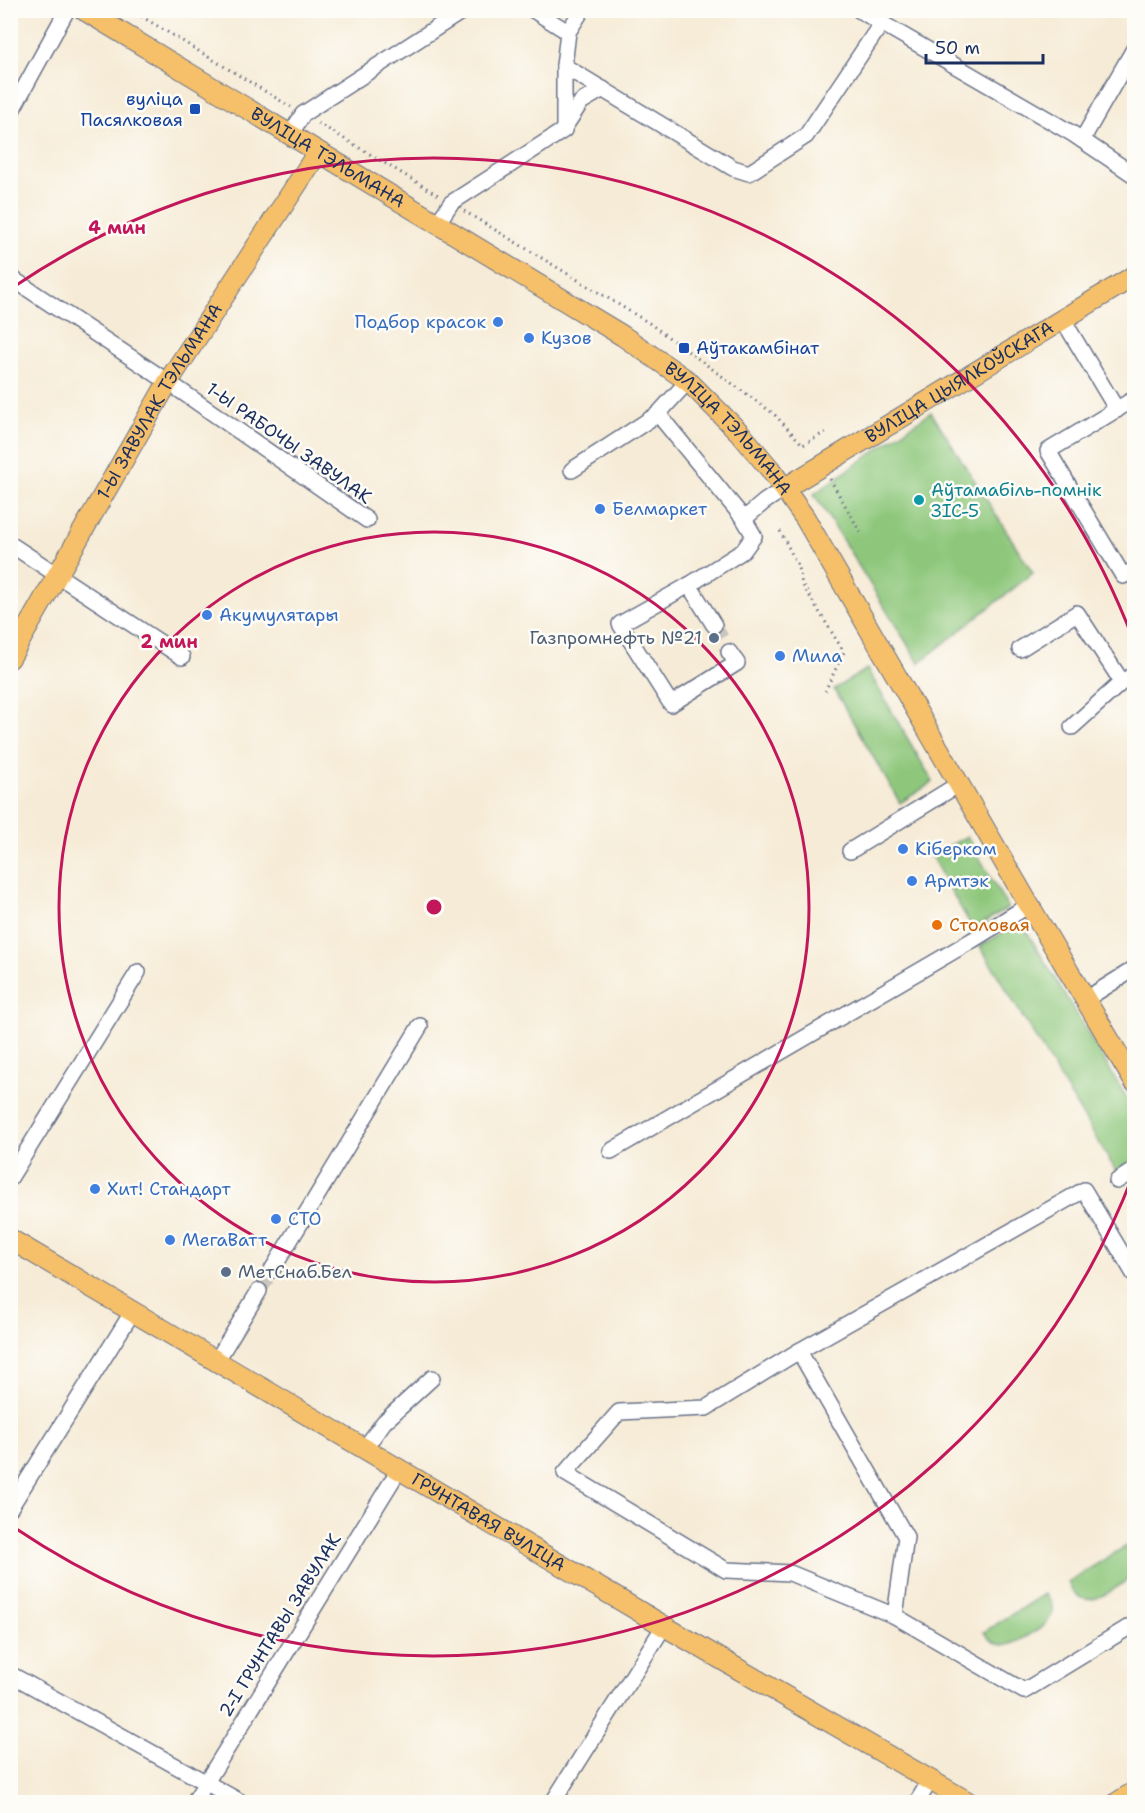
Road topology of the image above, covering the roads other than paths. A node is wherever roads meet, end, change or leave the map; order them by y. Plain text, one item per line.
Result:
1 (67, 10) edge
2 (84, 10) edge
3 (464, 10) edge
4 (532, 10) edge
5 (582, 10) edge
6 (859, 10) edge
7 (881, 24) junction
8 (568, 32) junction
9 (1134, 49) edge
10 (564, 66) junction
11 (603, 89) junction
12 (10, 114) edge
13 (564, 128) junction
14 (290, 135) junction
15 (1077, 137) junction
16 (318, 152) junction
17 (1134, 175) edge
18 (437, 224) junction
19 (1134, 276) edge
20 (10, 277) edge
21 (1062, 318) junction
22 (687, 381) junction
23 (168, 382) junction
24 (1134, 399) edge
25 (1117, 410) junction
26 (658, 414) junction
27 (572, 470) dead end
28 (784, 488) junction
29 (744, 519) junction
30 (366, 520) dead end
31 (10, 544) edge
32 (1134, 570) edge
33 (57, 575) junction
34 (689, 585) junction
35 (714, 625) tunnel mouth
36 (1020, 650) dead end
37 (729, 652) dead end
38 (182, 657) dead end
39 (10, 658) edge
40 (1128, 679) edge
41 (1072, 727) dead end
42 (959, 784) junction
43 (850, 851) dead end
44 (1029, 905) junction
45 (1134, 969) edge
46 (138, 972) dead end
47 (1086, 999) junction
48 (420, 1026) dead end
49 (1134, 1081) edge
50 (611, 1151) dead end
51 (1134, 1170) edge
52 (10, 1178) edge
53 (1117, 1181) dead end
54 (10, 1239) edge
55 (272, 1270) tunnel mouth
56 (1134, 1274) edge
57 (259, 1291) tunnel mouth
58 (133, 1311) junction
59 (799, 1351) junction
60 (217, 1360) junction
61 (432, 1378) dead end
62 (365, 1448) junction
63 (400, 1468) junction
64 (10, 1508) edge
65 (895, 1616) junction
66 (1134, 1624) edge
67 (663, 1626) junction
68 (10, 1674) edge
69 (930, 1781) junction
70 (206, 1784) junction
71 (1134, 1792) edge
72 (194, 1803) edge
73 (241, 1803) edge
74 (553, 1803) edge
75 (916, 1803) edge
76 (968, 1803) edge
77 (1118, 1803) edge

1 - 12 street
2 - 14 main road, ВУЛІЦА ТЭЛЬМАНА
3 - 14 street
4 - 8 street
5 - 8 street
6 - 7 street
7 - 11 street
7 - 15 street
8 - 10 street
9 - 15 street
10 - 11 street
10 - 13 street
11 - 13 street
13 - 18 street
14 - 16 main road, ВУЛІЦА ТЭЛЬМАНА
15 - 17 street
16 - 18 main road, ВУЛІЦА ТЭЛЬМАНА
16 - 23 main road, 1-Ы ЗАВУЛАК ТЭЛЬМАНА
18 - 22 main road, ВУЛІЦА ТЭЛЬМАНА
19 - 21 main road, ВУЛІЦА ЦЫЯЛКОЎСКАГА
20 - 23 street, 1-Ы РАБОЧЫ ЗАВУЛАК
21 - 25 street
21 - 28 main road, ВУЛІЦА ЦЫЯЛКОЎСКАГА
22 - 26 street
22 - 28 main road, ВУЛІЦА ТЭЛЬМАНА
23 - 30 street, 1-Ы РАБОЧЫ ЗАВУЛАК
23 - 33 main road, 1-Ы ЗАВУЛАК ТЭЛЬМАНА
24 - 25 street
25 - 32 street
26 - 27 street
26 - 29 street
28 - 29 street
28 - 42 main road, ВУЛІЦА ТЭЛЬМАНА
29 - 34 street
31 - 33 street
33 - 38 street
33 - 39 main road, 1-Ы ЗАВУЛАК ТЭЛЬМАНА
34 - 35 street
34 - 37 street
36 - 40 street
40 - 41 street
42 - 43 street
42 - 44 main road, ВУЛІЦА ТЭЛЬМАНА
44 - 47 main road, ВУЛІЦА ТЭЛЬМАНА
44 - 50 street
45 - 47 street
46 - 52 street
47 - 49 main road, ВУЛІЦА ТЭЛЬМАНА
48 - 55 street
51 - 53 street
54 - 58 main road, ГРУНТАВАЯ ВУЛІЦА
56 - 59 street
57 - 60 street
58 - 60 main road, ГРУНТАВАЯ ВУЛІЦА
58 - 64 street
59 - 65 street
59 - 65 street
60 - 62 main road, ГРУНТАВАЯ ВУЛІЦА
61 - 62 street
62 - 63 main road, ГРУНТАВАЯ ВУЛІЦА
63 - 67 main road, ГРУНТАВАЯ ВУЛІЦА
63 - 70 street, 2-І ГРУНТАВЫ ЗАВУЛАК
65 - 66 street
67 - 69 main road, ГРУНТАВАЯ ВУЛІЦА
67 - 74 street
68 - 70 street
69 - 75 street
69 - 76 main road, ГРУНТАВАЯ ВУЛІЦА
70 - 72 street, 2-І ГРУНТАВЫ ЗАВУЛАК
70 - 73 street
71 - 77 main road

